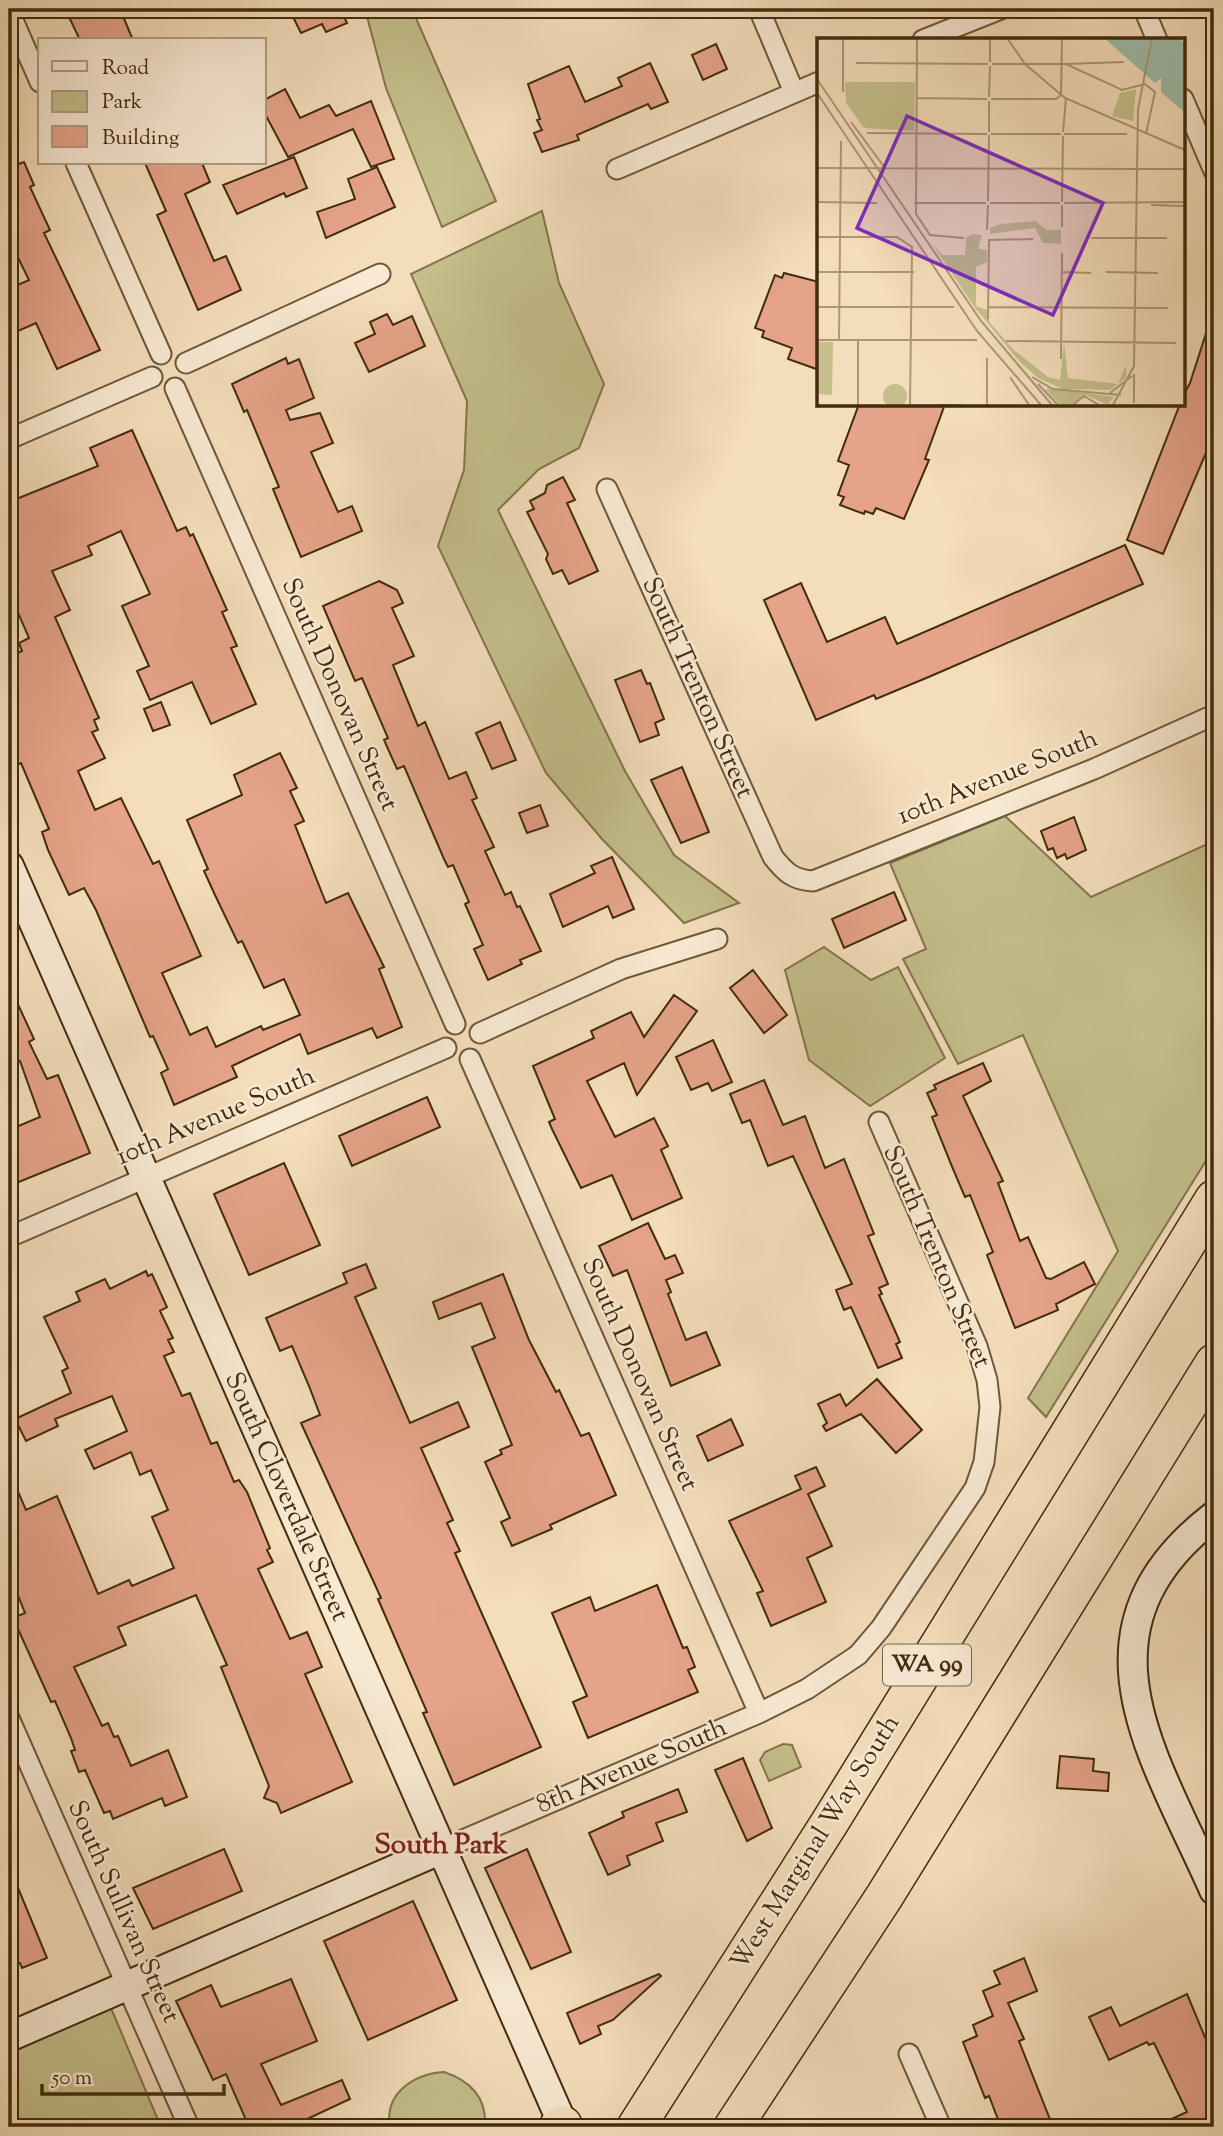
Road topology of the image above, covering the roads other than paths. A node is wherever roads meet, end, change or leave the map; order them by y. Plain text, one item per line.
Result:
1 (760, 9) edge
2 (1001, 9) edge
3 (1144, 9) edge
4 (9, 11) edge
5 (928, 38) edge
6 (1156, 38) edge
7 (38, 77) edge
8 (817, 83) edge
9 (794, 92) junction
10 (1184, 101) edge
11 (76, 164) edge
12 (617, 169) dead end
13 (1214, 171) edge
14 (380, 274) dead end
15 (161, 354) junction
16 (186, 363) junction
17 (152, 377) junction
18 (175, 388) junction
19 (9, 439) edge
20 (607, 489) dead end
21 (1214, 715) edge
22 (9, 866) edge
23 (798, 880) joint
24 (717, 939) dead end
25 (454, 1024) junction
26 (480, 1033) junction
27 (446, 1048) junction
28 (470, 1059) junction
29 (879, 1122) dead end
30 (145, 1177) junction
31 (1214, 1199) edge
32 (9, 1237) edge
33 (1214, 1363) edge
34 (989, 1436) joint
35 (1214, 1516) edge
36 (759, 1713) junction
37 (9, 1718) edge
38 (442, 1849) junction
39 (1214, 1890) edge
40 (128, 1986) junction
41 (9, 2037) edge
42 (909, 2054) dead end
43 (189, 2127) edge
44 (562, 2127) edge
45 (636, 2127) edge
46 (733, 2127) edge
47 (941, 2127) edge

1 - 9 street
2 - 5 street
3 - 6 street
4 - 7 street
8 - 9 street
9 - 12 street
10 - 13 street
11 - 15 street
14 - 16 street
15 - 16 street
15 - 17 street
16 - 18 street
17 - 18 street
17 - 19 street
18 - 25 street, South Donovan Street
20 - 23 street, South Trenton Street
21 - 23 street, 10th Avenue South
22 - 30 main road, South Cloverdale Street
24 - 26 street
25 - 26 street
25 - 27 street
26 - 28 street
27 - 28 street
27 - 30 street, 10th Avenue South
28 - 36 street, South Donovan Street
29 - 34 street, South Trenton Street
30 - 32 street, 10th Avenue South
30 - 38 main road, South Cloverdale Street
31 - 45 highway, West Marginal Way South / WA 99
33 - 46 highway, WA 99
34 - 36 street, 8th Avenue South
35 - 39 main road
36 - 38 street, 8th Avenue South
37 - 40 street, South Sullivan Street
38 - 40 main road, 8th Avenue South
38 - 44 main road, South Cloverdale Street
40 - 41 main road, 8th Avenue South
40 - 43 street, South Sullivan Street
42 - 47 street

